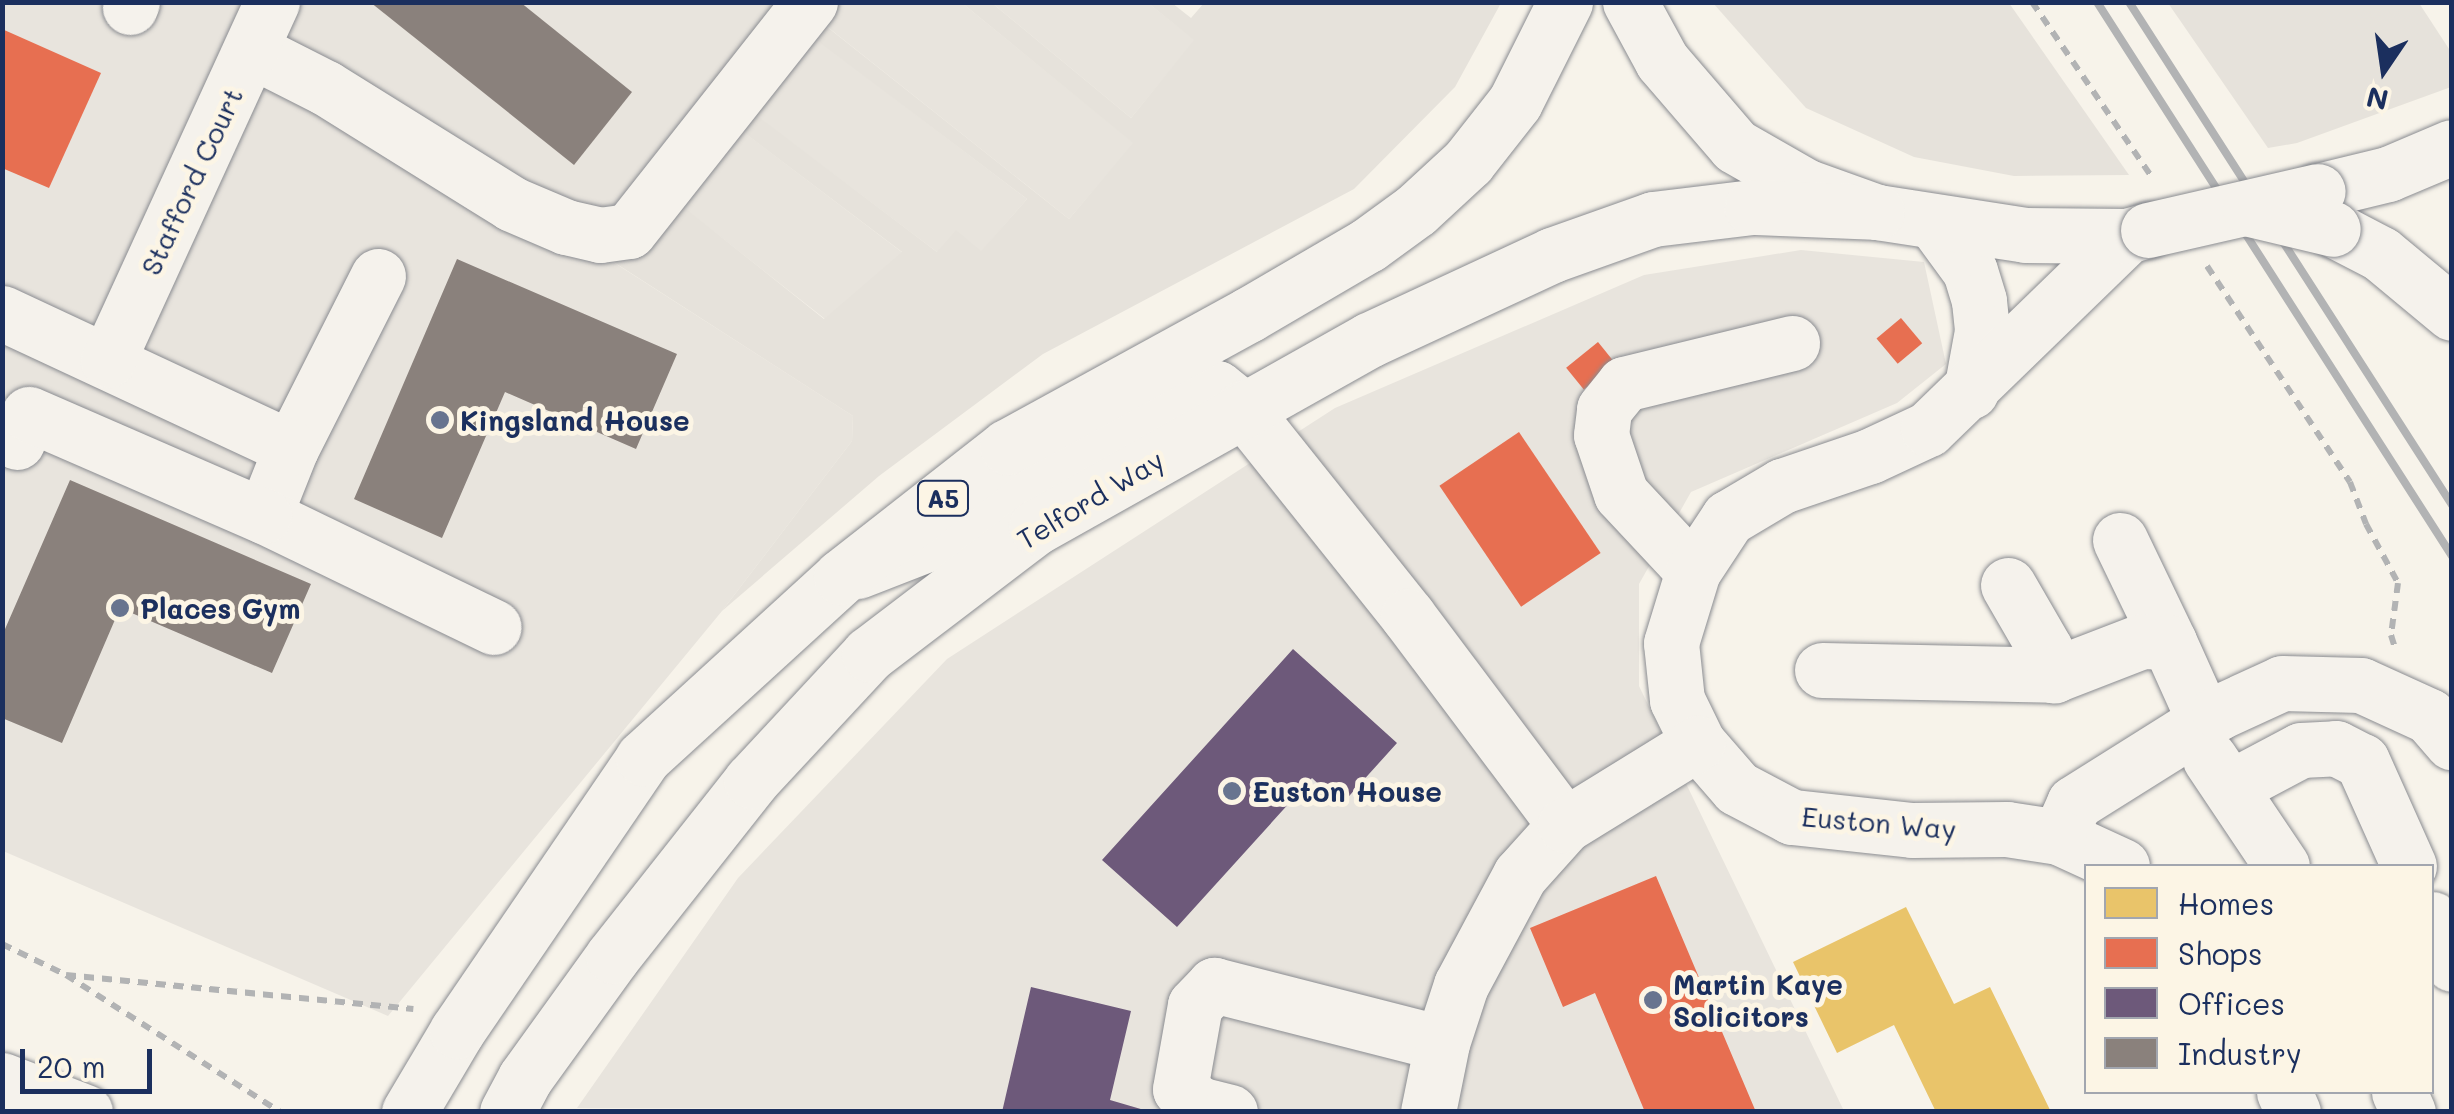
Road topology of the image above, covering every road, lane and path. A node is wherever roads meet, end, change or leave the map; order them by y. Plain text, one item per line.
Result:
1 (810, 2) edge
2 (1565, 2) edge
3 (1630, 2) edge
4 (2032, 2) edge
5 (262, 26) edge
6 (2437, 154) edge
7 (2326, 210) junction
8 (1877, 212) junction
9 (2145, 218) junction
10 (1934, 223) junction
11 (2198, 251) dead end
12 (378, 276) dead end
13 (2, 313) edge
14 (2452, 313) edge
15 (1792, 343) dead end
16 (108, 360) junction
17 (1972, 391) junction
18 (1242, 408) junction
19 (17, 442) dead end
20 (291, 448) junction
21 (264, 516) junction
22 (2120, 540) dead end
23 (1694, 571) junction
24 (842, 577) junction
25 (2008, 585) dead end
26 (494, 627) dead end
27 (2169, 642) junction
28 (2399, 662) dead end
29 (1822, 670) dead end
30 (2054, 676) junction
31 (2198, 727) junction
32 (1698, 742) junction
33 (2452, 742) edge
34 (2231, 787) junction
35 (1565, 825) junction
36 (2060, 836) junction
37 (2118, 864) edge
38 (2281, 864) edge
39 (2408, 864) edge
40 (2434, 924) edge
41 (2, 944) edge
42 (2452, 964) edge
43 (66, 975) junction
44 (457, 1032) junction
45 (1442, 1043) junction
46 (2, 1080) edge
47 (411, 1108) edge
48 (1435, 1110) edge
49 (85, 1112) edge
50 (280, 1112) edge
51 (507, 1112) edge
52 (1230, 1112) edge

1 - 5 main road
2 - 24 main road, A5
3 - 8 main road
4 - 9 path
5 - 16 main road, Stafford Court
6 - 7 main road
7 - 9 main road, bridge
7 - 14 main road
8 - 10 main road
8 - 18 main road, Telford Way
9 - 10 main road
9 - 17 main road, Euston Way
10 - 17 main road
11 - 28 path
12 - 20 main road
13 - 16 main road
15 - 23 main road
16 - 20 main road
17 - 23 main road, Euston Way
18 - 24 main road
18 - 35 main road
18 - 51 main road, Telford Way
19 - 21 main road
20 - 21 main road
21 - 26 main road
22 - 27 main road
23 - 32 main road, Euston Way
24 - 44 main road, A5
25 - 30 main road
27 - 30 main road
27 - 31 main road
29 - 30 main road
31 - 33 main road
31 - 34 main road
31 - 36 main road
32 - 35 main road
32 - 36 main road, Euston Way
34 - 38 main road
34 - 39 main road
35 - 45 main road
36 - 37 main road, Euston Way
40 - 42 main road
41 - 43 path
43 - 44 path
43 - 50 path
44 - 47 main road, A5
45 - 48 main road
45 - 52 main road
46 - 49 main road

